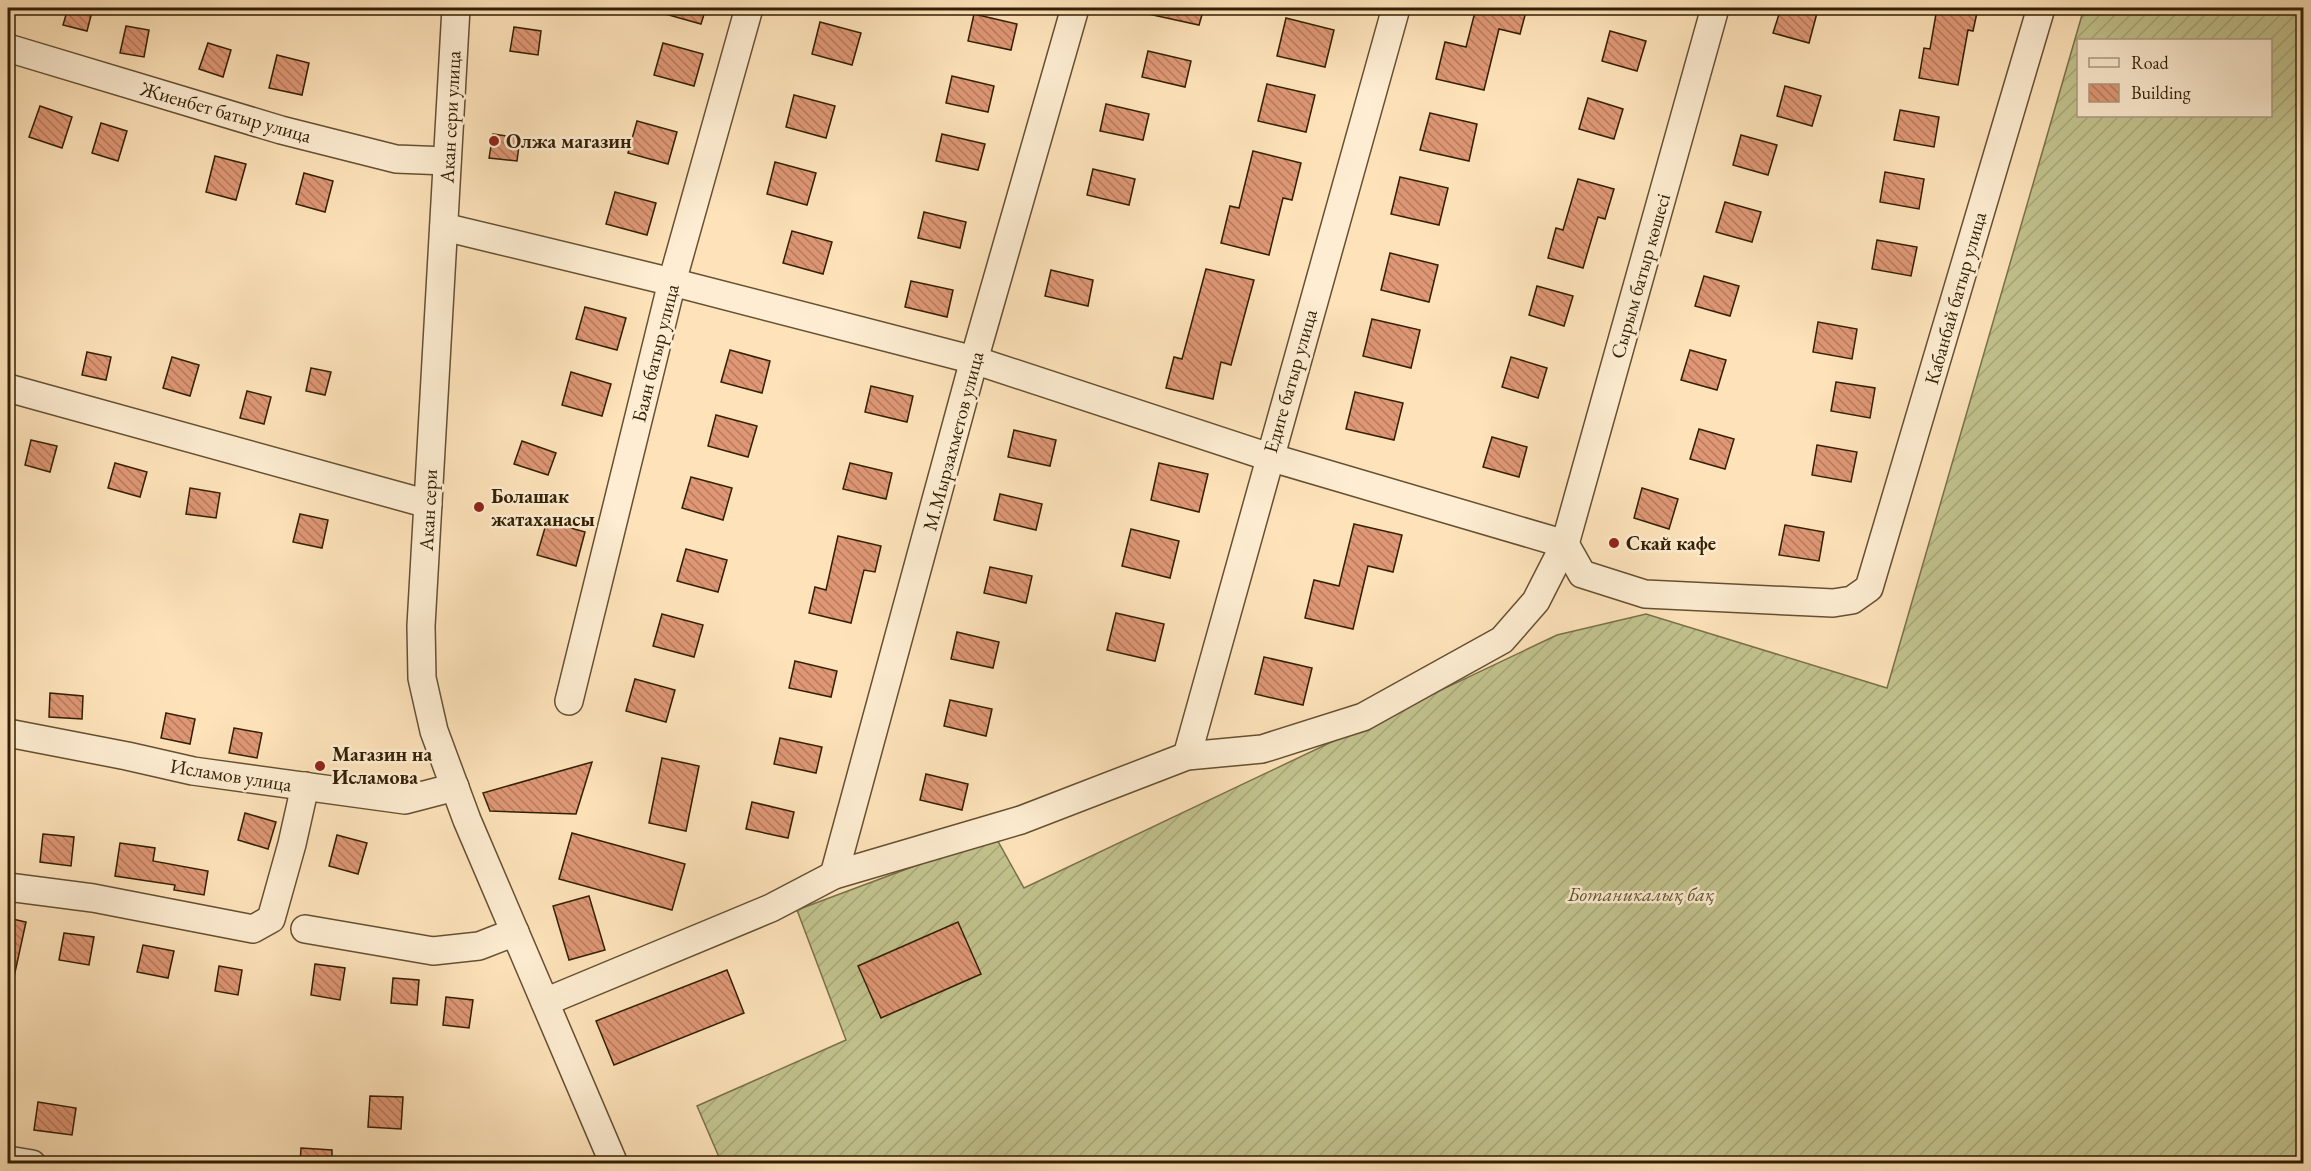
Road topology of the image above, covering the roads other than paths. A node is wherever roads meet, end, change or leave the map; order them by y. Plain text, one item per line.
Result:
1 (456, 8) edge
2 (749, 8) edge
3 (1075, 8) edge
4 (1396, 8) edge
5 (1715, 8) edge
6 (2041, 8) edge
7 (8, 48) edge
8 (447, 161) junction
9 (444, 227) junction
10 (672, 282) junction
11 (974, 360) junction
12 (8, 388) edge
13 (1269, 457) junction
14 (428, 504) junction
15 (1565, 544) junction
16 (569, 700) dead end
17 (8, 733) edge
18 (1186, 756) junction
19 (305, 786) junction
20 (455, 787) junction
21 (834, 875) junction
22 (8, 887) edge
23 (305, 929) dead end
24 (515, 932) junction
25 (545, 1002) junction
26 (8, 1160) edge
27 (32, 1164) edge
28 (614, 1164) edge

1 - 8 street, Акан сери улица
2 - 10 street, Баян батыр улица
3 - 11 street, М.Мырзахметов улица
4 - 13 street, Едиге батыр улица
5 - 15 street, Сырым батыр көшесі
6 - 15 street, Кабанбай батыр улица
7 - 8 street, Жиенбет батыр улица
8 - 9 street, Акан сери улица
9 - 10 street
9 - 14 street, Акан сери
10 - 11 street
10 - 16 street, Баян батыр улица
11 - 13 street
11 - 21 street, М.Мырзахметов улица
12 - 14 street
13 - 15 street
13 - 18 street, Едиге батыр улица
14 - 20 street, Акан сери
15 - 18 street, Сырым батыр көшесі
17 - 19 street, Исламов улица
18 - 21 street, Сырым батыр көшесі
19 - 20 street, Исламов улица
19 - 22 street
20 - 24 street, Акан сери
21 - 25 street, Сырым батыр көшесі
23 - 24 street
24 - 25 street, Акан сери
25 - 28 street, Акан сери
26 - 27 street

